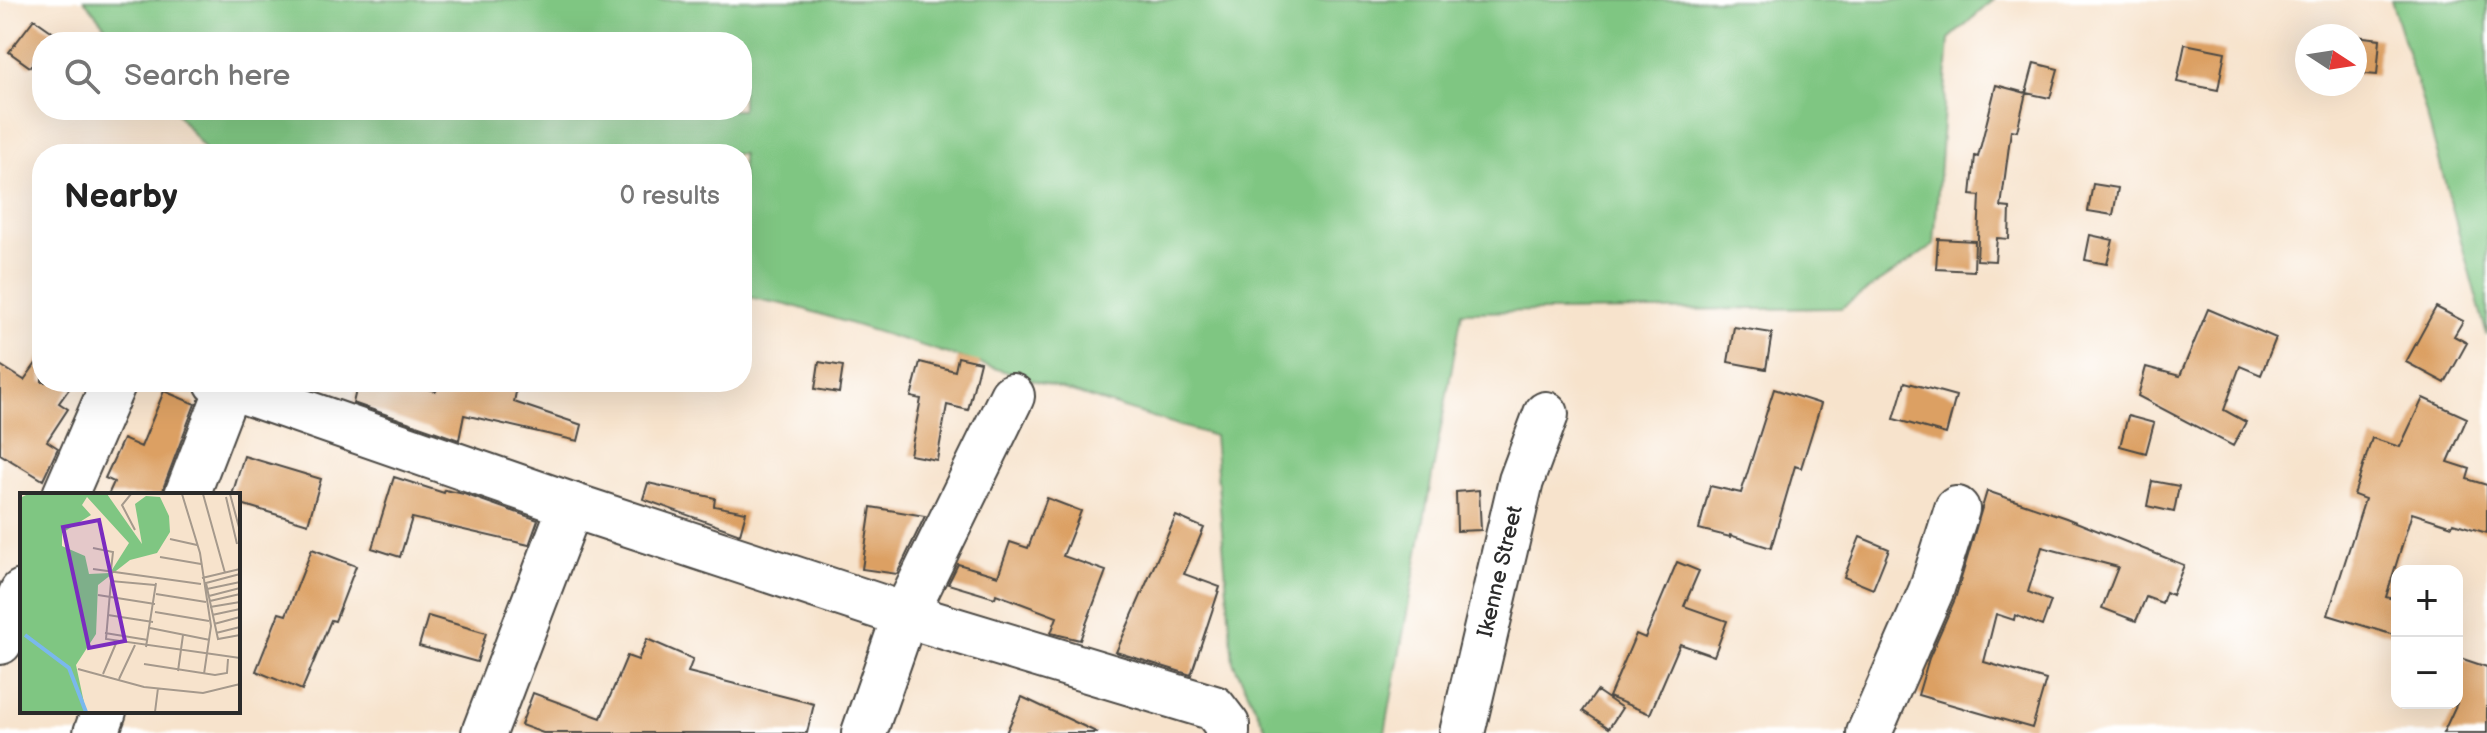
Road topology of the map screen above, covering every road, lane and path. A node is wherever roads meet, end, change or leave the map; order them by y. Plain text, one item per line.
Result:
1 (110, 392) edge
2 (220, 392) edge
3 (246, 392) edge
4 (1012, 396) dead end
5 (1546, 414) dead end
6 (66, 493) edge
7 (188, 493) edge
8 (571, 505) junction
9 (1957, 509) dead end
10 (0, 577) edge
11 (20, 591) edge
12 (20, 597) edge
13 (905, 615) junction
14 (0, 642) edge
15 (103, 713) edge
16 (96, 733) edge
17 (484, 733) edge
18 (864, 733) edge
19 (1227, 733) edge
20 (1462, 733) edge
21 (1869, 733) edge

1 - 6 street
2 - 7 street
3 - 8 street
4 - 13 street
5 - 20 street, Ikenne Street
8 - 13 street
8 - 17 street
9 - 21 street
10 - 11 street
12 - 14 street
13 - 18 street
13 - 19 street
15 - 16 street

